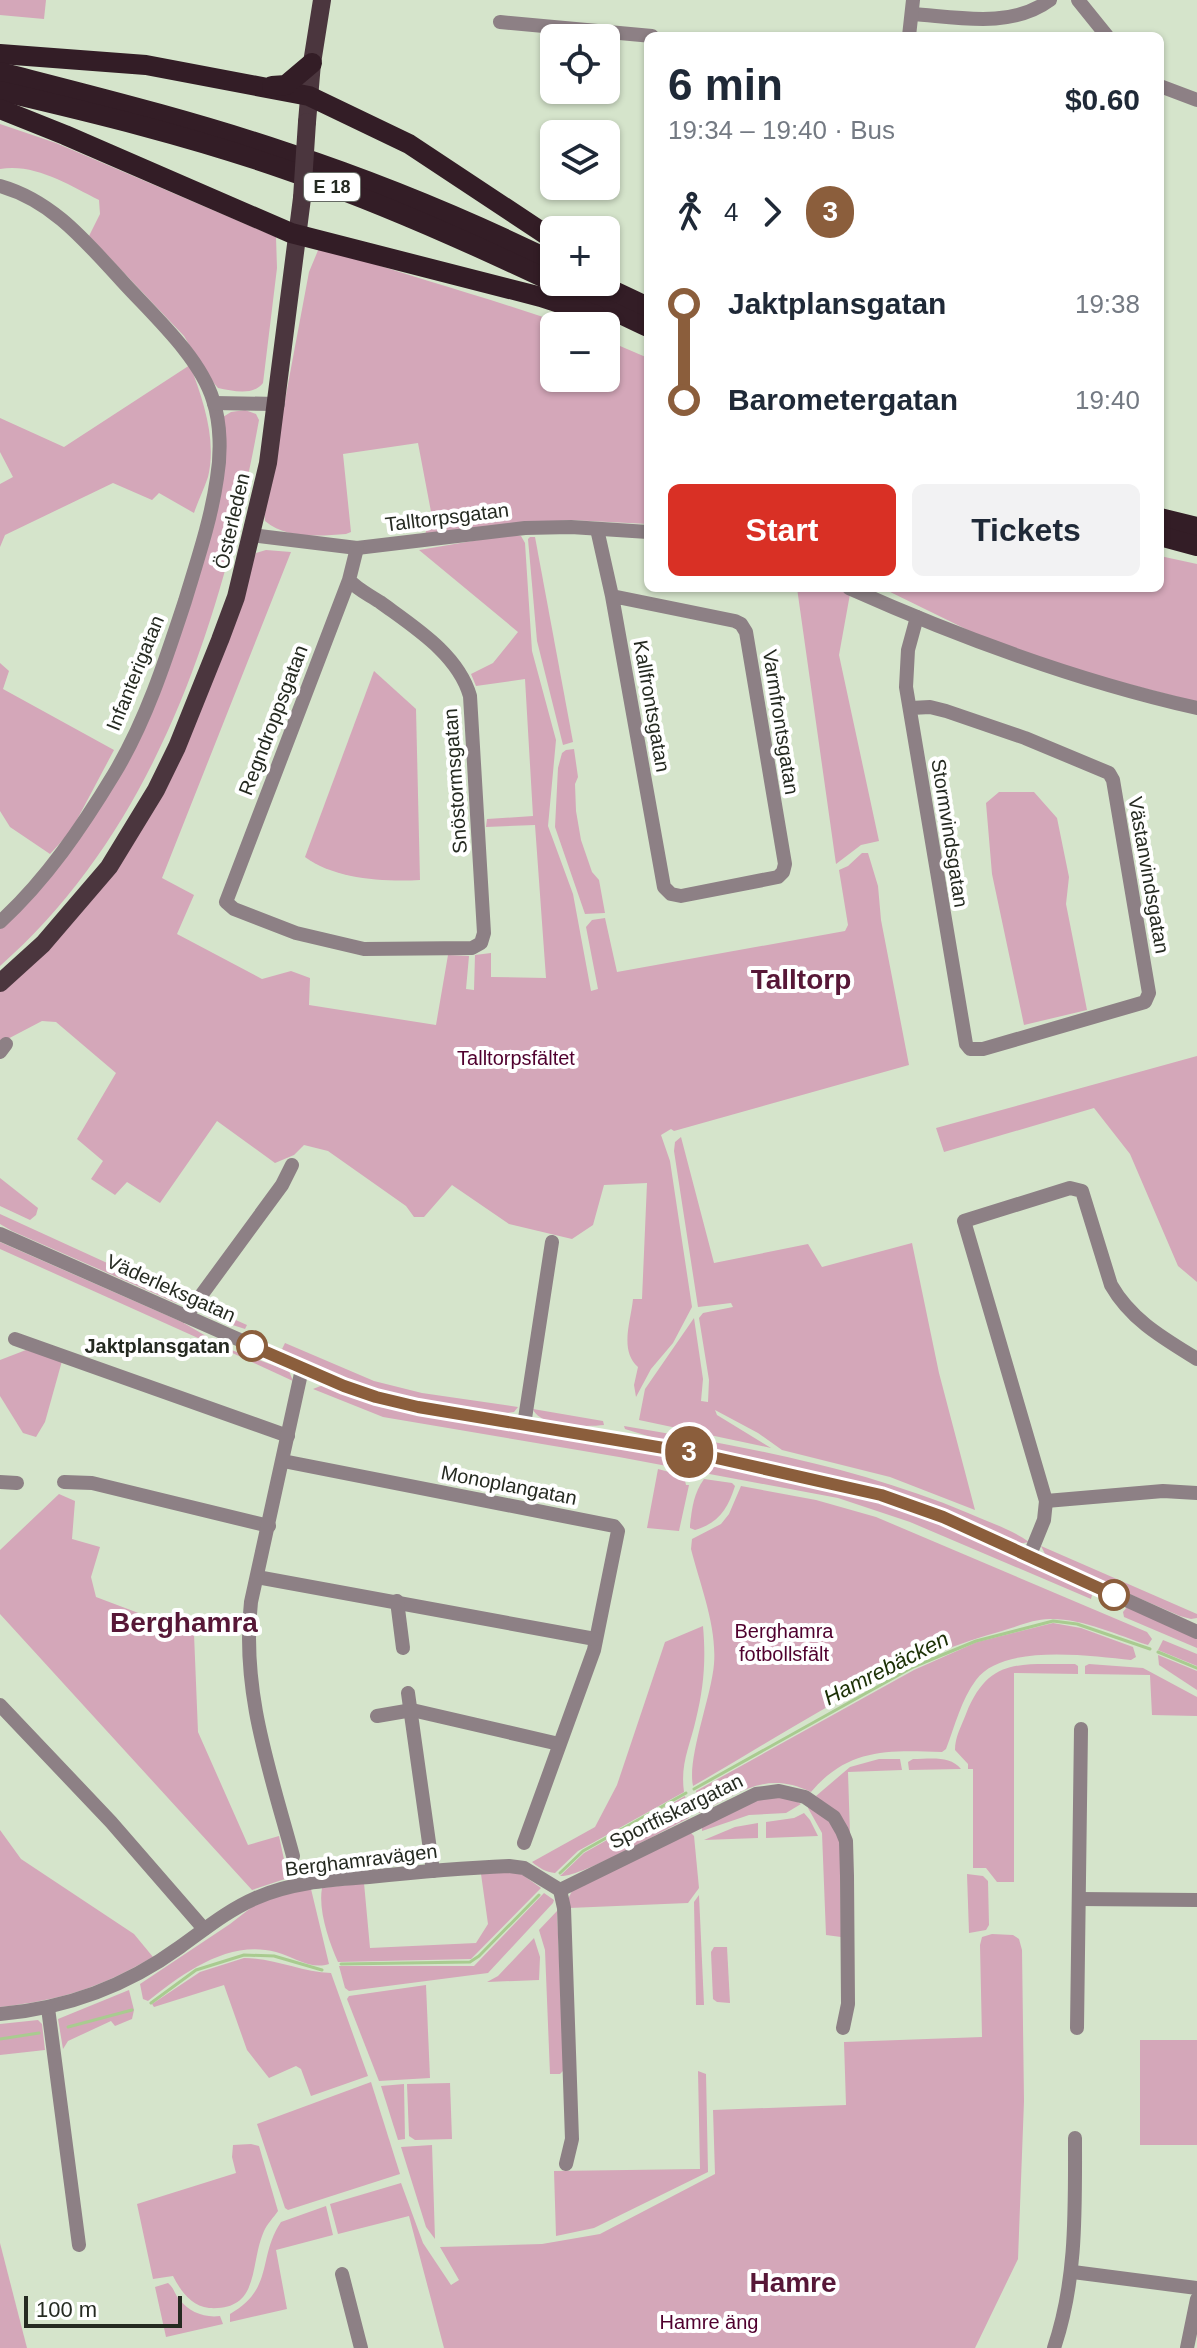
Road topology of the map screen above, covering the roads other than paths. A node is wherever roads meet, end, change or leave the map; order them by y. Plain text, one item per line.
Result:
1 (322, 0) edge
2 (1050, 0) edge
3 (1078, 0) edge
4 (912, 7) edge
5 (500, 22) dead end
6 (909, 32) edge
7 (1104, 32) edge
8 (644, 35) edge
9 (0, 54) edge
10 (312, 63) junction
11 (0, 72) edge
12 (268, 87) junction
13 (1164, 88) edge
14 (0, 91) edge
15 (309, 96) junction
16 (1197, 100) edge
17 (0, 109) edge
18 (0, 186) edge
19 (540, 231) edge
20 (299, 235) junction
21 (540, 256) edge
22 (620, 282) edge
23 (620, 294) edge
24 (628, 298) junction
25 (644, 305) edge
26 (644, 325) edge
27 (644, 335) edge
28 (214, 403) junction
29 (278, 404) junction
30 (1164, 510) edge
31 (1197, 518) edge
32 (1164, 519) edge
33 (1197, 527) edge
34 (597, 529) junction
35 (644, 532) edge
36 (251, 535) junction
37 (1164, 537) edge
38 (1197, 546) edge
39 (357, 548) junction
40 (349, 580) junction
41 (858, 592) edge
42 (612, 596) junction
43 (917, 617) junction
44 (911, 708) junction
45 (1197, 708) edge
46 (667, 891) joint
47 (0, 922) edge
48 (483, 939) joint
49 (0, 983) edge
50 (975, 1050) joint
51 (292, 1165) dead end
52 (0, 1234) edge
53 (552, 1242) dead end
54 (186, 1316) junction
55 (15, 1339) dead end
56 (1197, 1359) edge
57 (302, 1369) junction
58 (524, 1425) junction
59 (288, 1436) junction
60 (283, 1461) junction
61 (0, 1482) edge
62 (64, 1482) dead end
63 (17, 1483) dead end
64 (1197, 1493) edge
65 (1046, 1501) junction
66 (269, 1526) junction
67 (1029, 1557) junction
68 (257, 1577) junction
69 (397, 1601) junction
70 (1197, 1632) edge
71 (595, 1639) junction
72 (403, 1648) dead end
73 (408, 1693) dead end
74 (0, 1705) edge
75 (412, 1710) junction
76 (377, 1716) dead end
77 (1081, 1729) dead end
78 (559, 1744) junction
79 (524, 1843) dead end
80 (293, 1856) dead end
81 (433, 1871) junction
82 (560, 1890) junction
83 (1079, 1899) junction
84 (1197, 1900) edge
85 (204, 1929) junction
86 (48, 2008) junction
87 (0, 2014) edge
88 (843, 2028) dead end
89 (1077, 2028) dead end
90 (1075, 2138) dead end
91 (566, 2164) dead end
92 (79, 2245) dead end
93 (1073, 2272) junction
94 (342, 2274) dead end
95 (1197, 2288) edge
96 (1197, 2299) edge
97 (361, 2348) edge
98 (1054, 2348) edge
99 (1187, 2348) edge

1 - 10 main road, Österleden
2 - 4 street
3 - 7 street
4 - 6 street
5 - 8 street
9 - 12 highway
10 - 12 highway
10 - 15 main road, Österleden
11 - 21 highway, E 18
12 - 15 highway
13 - 16 street
14 - 26 highway, E 18
15 - 19 highway
15 - 20 main road, Österleden, bridge
17 - 20 highway
18 - 28 street, Infanterigatan
20 - 27 highway
20 - 29 main road, Österleden
22 - 24 highway
23 - 24 highway
24 - 25 highway
28 - 29 street
28 - 47 street, Infanterigatan
29 - 36 main road, Österleden
30 - 31 highway
32 - 33 highway
34 - 35 street, Talltorpsgatan
34 - 39 street, Talltorpsgatan
34 - 42 street, Kallfrontsgatan
36 - 39 street, Talltorpsgatan
36 - 49 main road, Österleden
37 - 38 highway
39 - 40 street, Regndroppsgatan
40 - 48 street, Snöstormsgatan
40 - 48 street, Regndroppsgatan
41 - 43 street
42 - 46 street, Kallfrontsgatan
42 - 46 street, Varmfrontsgatan
43 - 44 street, Stormvindsgatan
43 - 45 street
44 - 50 street, Stormvindsgatan
44 - 50 street, Västanvindsgatan
51 - 54 street
52 - 54 street, Väderleksgatan
53 - 58 street
54 - 57 street, Väderleksgatan
55 - 59 street
56 - 65 street
57 - 58 street, Väderleksgatan
57 - 59 street
58 - 67 street, Väderleksgatan
59 - 60 street
60 - 66 street
60 - 71 street, Monoplangatan
61 - 63 street
62 - 66 street
64 - 65 street
65 - 67 street
66 - 68 street
67 - 70 street, Väderleksgatan
68 - 69 street
68 - 80 street
69 - 71 street
69 - 72 street
71 - 78 street
73 - 75 street
74 - 85 street
75 - 76 street
75 - 78 street
75 - 81 street
77 - 83 street
78 - 79 street
81 - 82 street, Berghamravägen
81 - 85 street, Berghamravägen
82 - 88 street, Sportfiskargatan
82 - 91 street
83 - 84 street
83 - 89 street
85 - 86 street, Berghamravägen
86 - 87 street, Berghamravägen
86 - 92 street
90 - 93 street
93 - 95 street
93 - 98 street
94 - 97 street
96 - 99 street

